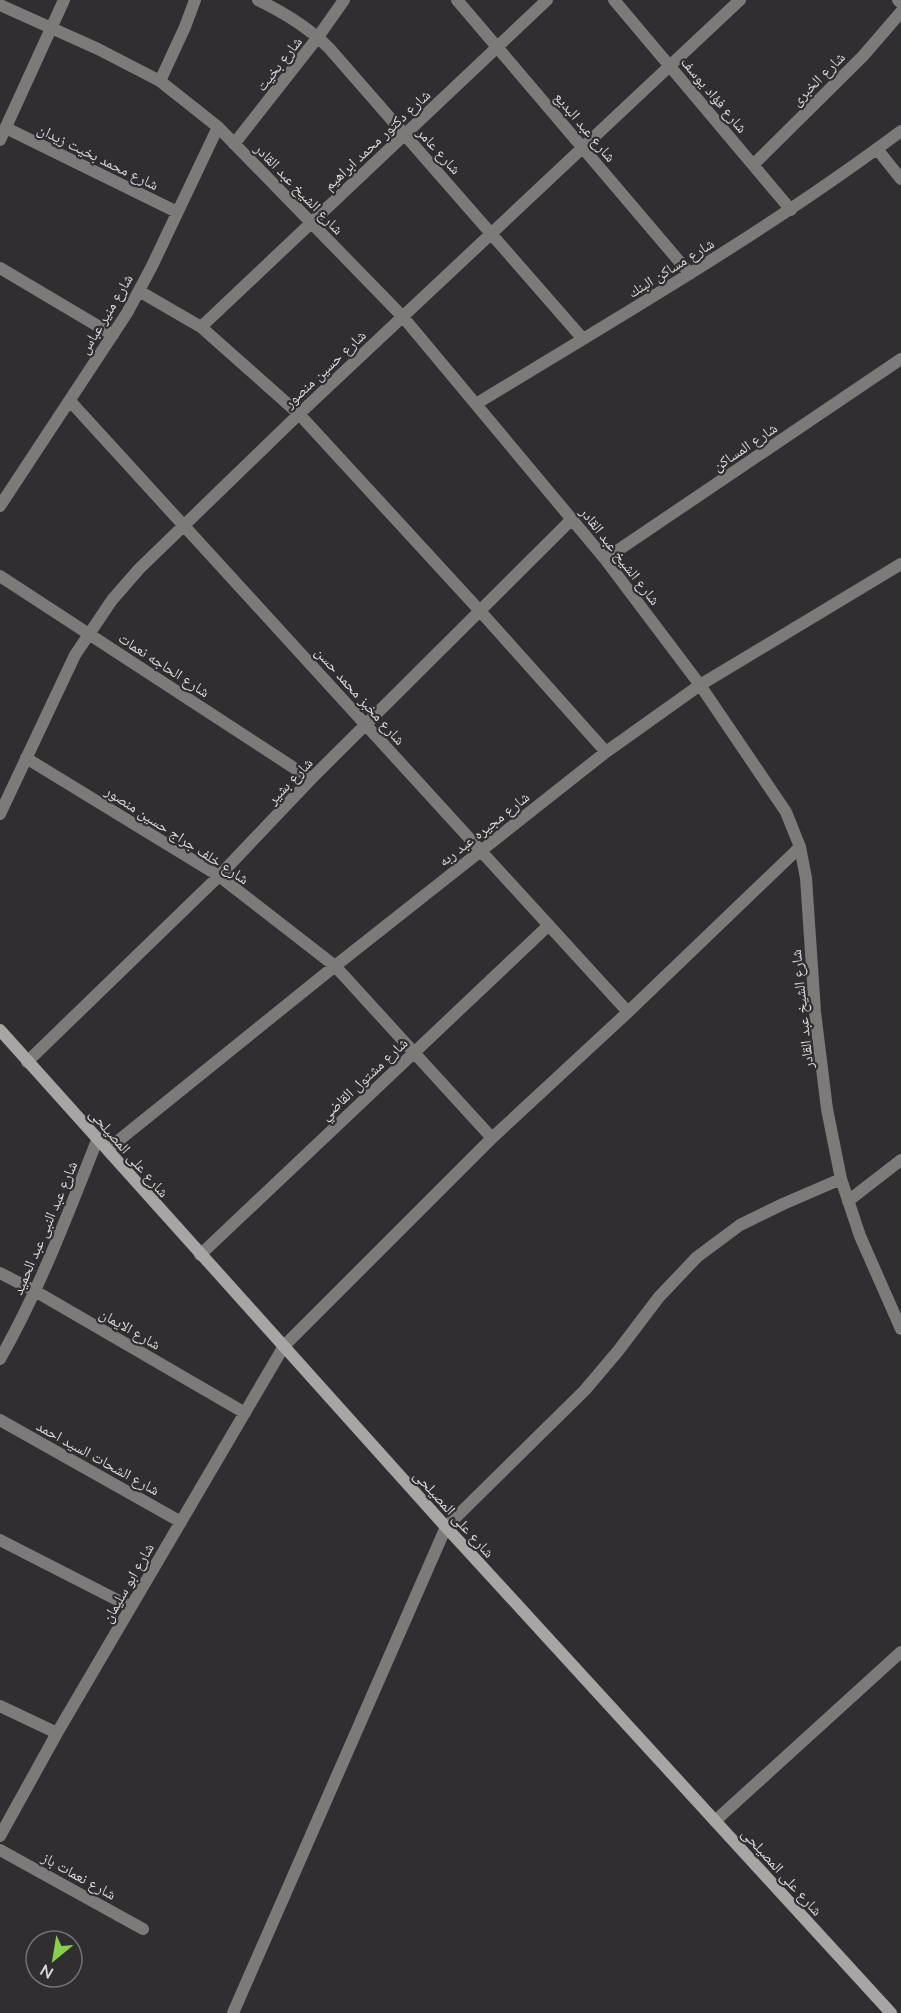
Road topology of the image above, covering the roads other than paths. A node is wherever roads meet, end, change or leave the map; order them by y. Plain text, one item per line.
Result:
1 (63, 0) edge
2 (195, 0) edge
3 (258, 0) edge
4 (344, 0) edge
5 (457, 0) edge
6 (547, 0) edge
7 (614, 0) edge
8 (740, 0) edge
9 (0, 5) edge
10 (901, 12) edge
11 (50, 28) junction
12 (318, 37) junction
13 (497, 47) junction
14 (670, 66) junction
15 (160, 81) junction
16 (218, 127) junction
17 (6, 128) junction
18 (901, 131) edge
19 (405, 134) junction
20 (0, 141) edge
21 (234, 144) junction
22 (583, 148) junction
23 (877, 149) junction
24 (753, 165) junction
25 (901, 179) edge
26 (791, 210) junction
27 (177, 212) junction
28 (311, 223) junction
29 (493, 234) junction
30 (0, 268) edge
31 (690, 274) junction
32 (139, 291) junction
33 (403, 317) junction
34 (201, 327) junction
35 (113, 335) junction
36 (583, 339) junction
37 (901, 359) edge
38 (70, 401) junction
39 (476, 404) junction
40 (298, 414) junction
41 (0, 506) edge
42 (572, 519) junction
43 (184, 526) junction
44 (605, 560) junction
45 (901, 564) edge
46 (0, 576) edge
47 (480, 611) junction
48 (88, 633) junction
49 (700, 686) junction
50 (366, 724) junction
51 (606, 753) junction
52 (27, 758) junction
53 (311, 779) junction
54 (0, 814) edge
55 (800, 847) junction
56 (481, 851) junction
57 (219, 876) junction
58 (549, 925) junction
59 (335, 966) junction
60 (628, 1012) junction
61 (0, 1030) edge
62 (415, 1052) junction
63 (27, 1062) junction
64 (98, 1138) junction
65 (492, 1138) junction
66 (108, 1149) junction
67 (901, 1160) edge
68 (841, 1179) junction
69 (848, 1201) junction
70 (200, 1255) junction
71 (0, 1273) edge
72 (35, 1291) junction
73 (901, 1329) edge
74 (284, 1346) junction
75 (0, 1359) edge
76 (244, 1413) junction
77 (0, 1420) edge
78 (181, 1522) junction
79 (446, 1527) junction
80 (0, 1540) edge
81 (131, 1607) junction
82 (901, 1652) edge
83 (0, 1706) edge
84 (57, 1734) junction
85 (715, 1821) junction
86 (0, 1836) edge
87 (0, 1850) edge
88 (143, 1929) dead end
89 (233, 2013) edge
90 (891, 2013) edge

1 - 11 street
2 - 15 street
3 - 12 street, شارع عامر
4 - 12 street, شارع بخيت
5 - 13 street, شارع عبد البديع
6 - 13 street, شارع دكتور محمد ابراهيم
7 - 14 street, شارع فؤاد يوسف
8 - 14 street, شارع حسين منصور
9 - 11 street, شارع الشيخ عبد القادر
10 - 24 street, شارع الخبرى
11 - 15 street, شارع الشيخ عبد القادر
11 - 17 street
12 - 19 street, شارع عامر
12 - 21 street, شارع بخيت
13 - 19 street, شارع دكتور محمد ابراهيم
13 - 22 street, شارع عبد البديع
14 - 22 street, شارع حسين منصور
14 - 24 street, شارع فؤاد يوسف
15 - 16 street, شارع الشيخ عبد القادر
16 - 21 street, شارع الشيخ عبد القادر
16 - 27 street, شارع منير عباس
17 - 20 street
17 - 27 street, شارع محمد بخيت زيدان
18 - 23 street, شارع مساكن البنك
19 - 28 street, شارع دكتور محمد ابراهيم
19 - 29 street, شارع عامر
21 - 28 street, شارع الشيخ عبد القادر
22 - 29 street, شارع حسين منصور
22 - 31 street, شارع عبد البديع
23 - 25 street
23 - 26 street, شارع مساكن البنك
24 - 26 street, شارع فؤاد يوسف
26 - 31 street, شارع مساكن البنك
27 - 32 street, شارع منير عباس
28 - 33 street, شارع الشيخ عبد القادر
28 - 34 street, شارع دكتور محمد ابراهيم
29 - 33 street, شارع حسين منصور
29 - 36 street, شارع عامر
30 - 35 street
31 - 36 street, شارع مساكن البنك
32 - 34 street
32 - 35 street, شارع منير عباس
33 - 39 street, شارع الشيخ عبد القادر
33 - 40 street, شارع حسين منصور
34 - 40 street
35 - 38 street, شارع منير عباس
36 - 39 street, شارع مساكن البنك
37 - 44 street, شارع المساكن
38 - 41 street, شارع منير عباس
38 - 43 street, شارع مخبز محمد حسن
39 - 42 street, شارع الشيخ عبد القادر
40 - 43 street, شارع حسين منصور
40 - 47 street
42 - 44 street, شارع الشيخ عبد القادر
42 - 47 street, شارع بشير
43 - 48 street, شارع حسين منصور
43 - 50 street, شارع مخبز محمد حسن
44 - 49 street, شارع الشيخ عبد القادر
45 - 49 street, شارع مجيره عبد ربه
46 - 48 street, شارع الحاجه نعمات
47 - 50 street, شارع بشير
47 - 51 street
48 - 52 street, شارع حسين منصور
48 - 53 street, شارع الحاجه نعمات
49 - 51 street, شارع مجيره عبد ربه
49 - 55 street, شارع الشيخ عبد القادر
50 - 53 street, شارع بشير
50 - 56 street, شارع مخبز محمد حسن
51 - 56 street, شارع مجيره عبد ربه
52 - 54 street, شارع حسين منصور
52 - 57 street, شارع خلف جراج حسين منصور
53 - 57 street, شارع بشير
55 - 60 street, شارع ابو سليمان
55 - 68 street, شارع الشيخ عبد القادر
56 - 58 street, شارع مخبز محمد حسن
56 - 59 street, شارع مجيره عبد ربه
57 - 59 street, شارع خلف جراج حسين منصور
57 - 63 street, شارع بشير
58 - 60 street, شارع مخبز محمد حسن
58 - 62 street, شارع مشتول القاضي
59 - 62 street, شارع خلف جراج حسين منصور
59 - 66 street, شارع مجيره عبد ربه
60 - 65 street, شارع ابو سليمان
61 - 63 street, شارع على المصيلحى
62 - 65 street, شارع خلف جراج حسين منصور
62 - 70 street, شارع مشتول القاضي
63 - 64 street, شارع على المصيلحى
64 - 66 street, شارع على المصيلحى
64 - 72 street, شارع عبد النبى عبد الحميد
65 - 74 street, شارع ابو سليمان
66 - 70 street, شارع على المصيلحى
67 - 69 street
68 - 69 street, شارع الشيخ عبد القادر
68 - 79 street
69 - 73 street, شارع الشيخ عبد القادر
70 - 74 street, شارع على المصيلحى
71 - 72 street, شارع الايمان
72 - 75 street, شارع عبد النبى عبد الحميد
72 - 76 street, شارع الايمان
74 - 76 street, شارع ابو سليمان
74 - 79 street, شارع على المصيلحى
76 - 78 street, شارع ابو سليمان
77 - 78 street, شارع الشحات السيد احمد
78 - 81 street, شارع ابو سليمان
79 - 85 street, شارع على المصيلحى
79 - 89 street
80 - 81 street
81 - 84 street, شارع ابو سليمان
82 - 85 street
83 - 84 street
84 - 86 street, شارع ابو سليمان
85 - 90 street, شارع على المصيلحى
87 - 88 street, شارع نعمات باز

